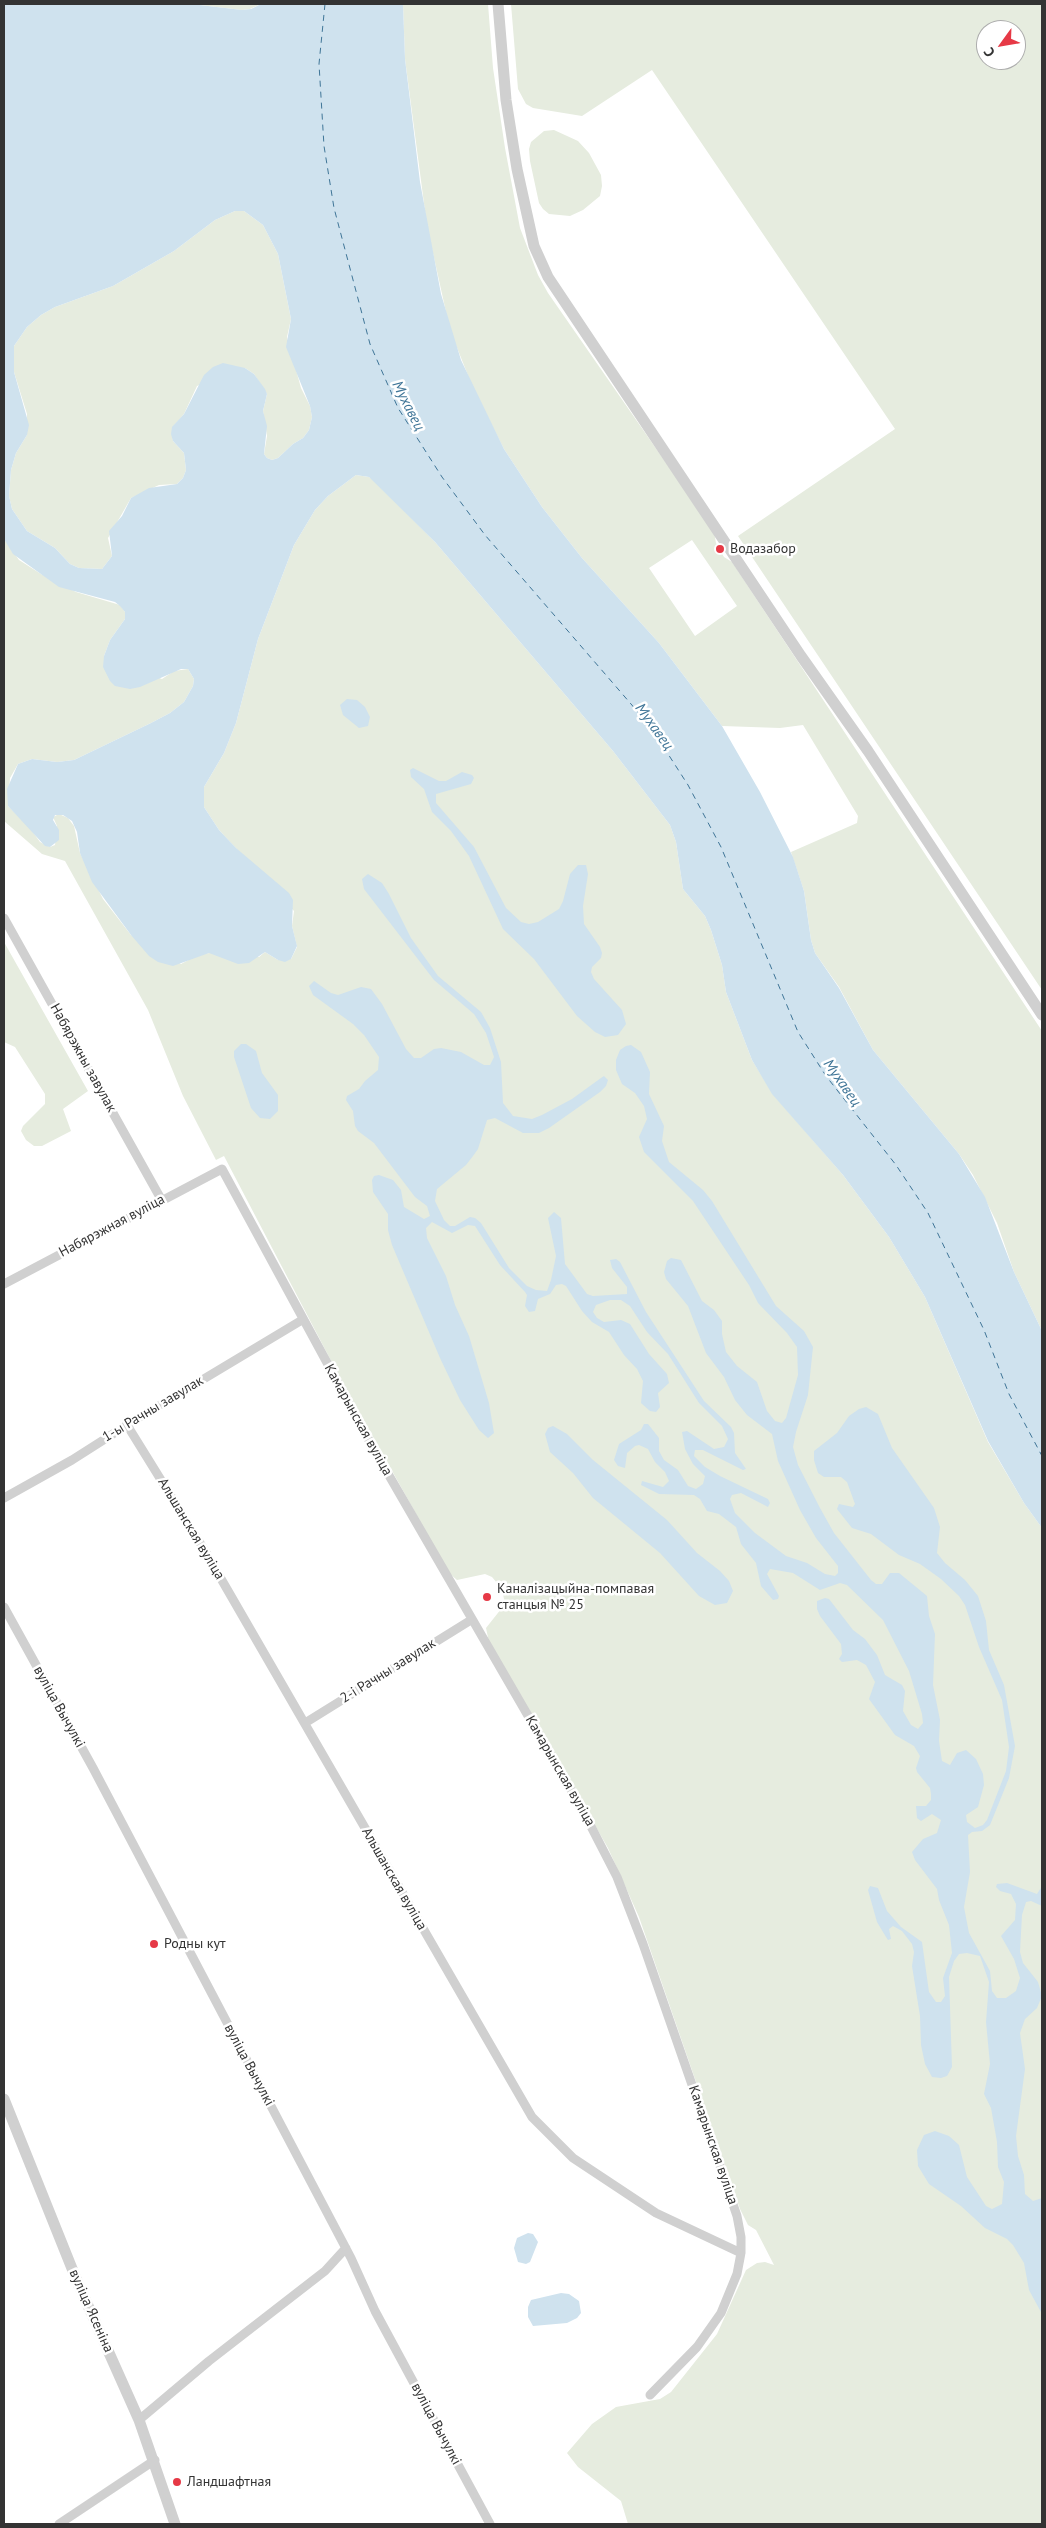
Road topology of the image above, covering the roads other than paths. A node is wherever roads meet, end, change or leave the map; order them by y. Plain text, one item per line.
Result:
1 (498, 4) edge
2 (4, 918) edge
3 (1042, 1015) edge
4 (222, 1169) joint
5 (161, 1199) junction
6 (4, 1284) edge
7 (302, 1320) junction
8 (126, 1425) junction
9 (4, 1498) edge
10 (4, 1607) edge
11 (471, 1620) junction
12 (305, 1723) junction
13 (4, 2099) edge
14 (346, 2248) junction
15 (741, 2253) junction
16 (650, 2396) dead end
17 (139, 2420) junction
18 (155, 2460) junction
19 (59, 2524) edge
20 (175, 2524) edge
21 (490, 2524) edge

1 - 3 street
2 - 5 street, Набярэжны завулак
4 - 5 street, Набярэжная вуліца
4 - 7 street, Камарынская вуліца
5 - 6 street, Набярэжная вуліца
7 - 8 street, 1-ы Рачны завулак
7 - 11 street, Камарынская вуліца
8 - 9 street, 1-ы Рачны завулак
8 - 12 street, Альшанская вуліца
10 - 14 street, вуліца Вычулкі
11 - 12 street, 2-і Рачны завулак
11 - 15 street, Камарынская вуліца
12 - 15 street, Альшанская вуліца
13 - 17 street, вуліца Ясеніна
14 - 17 street
14 - 21 street, вуліца Вычулкі
15 - 16 street, Камарынская вуліца
17 - 18 street, вуліца Ясеніна
18 - 19 street
18 - 20 street, вуліца Ясеніна

